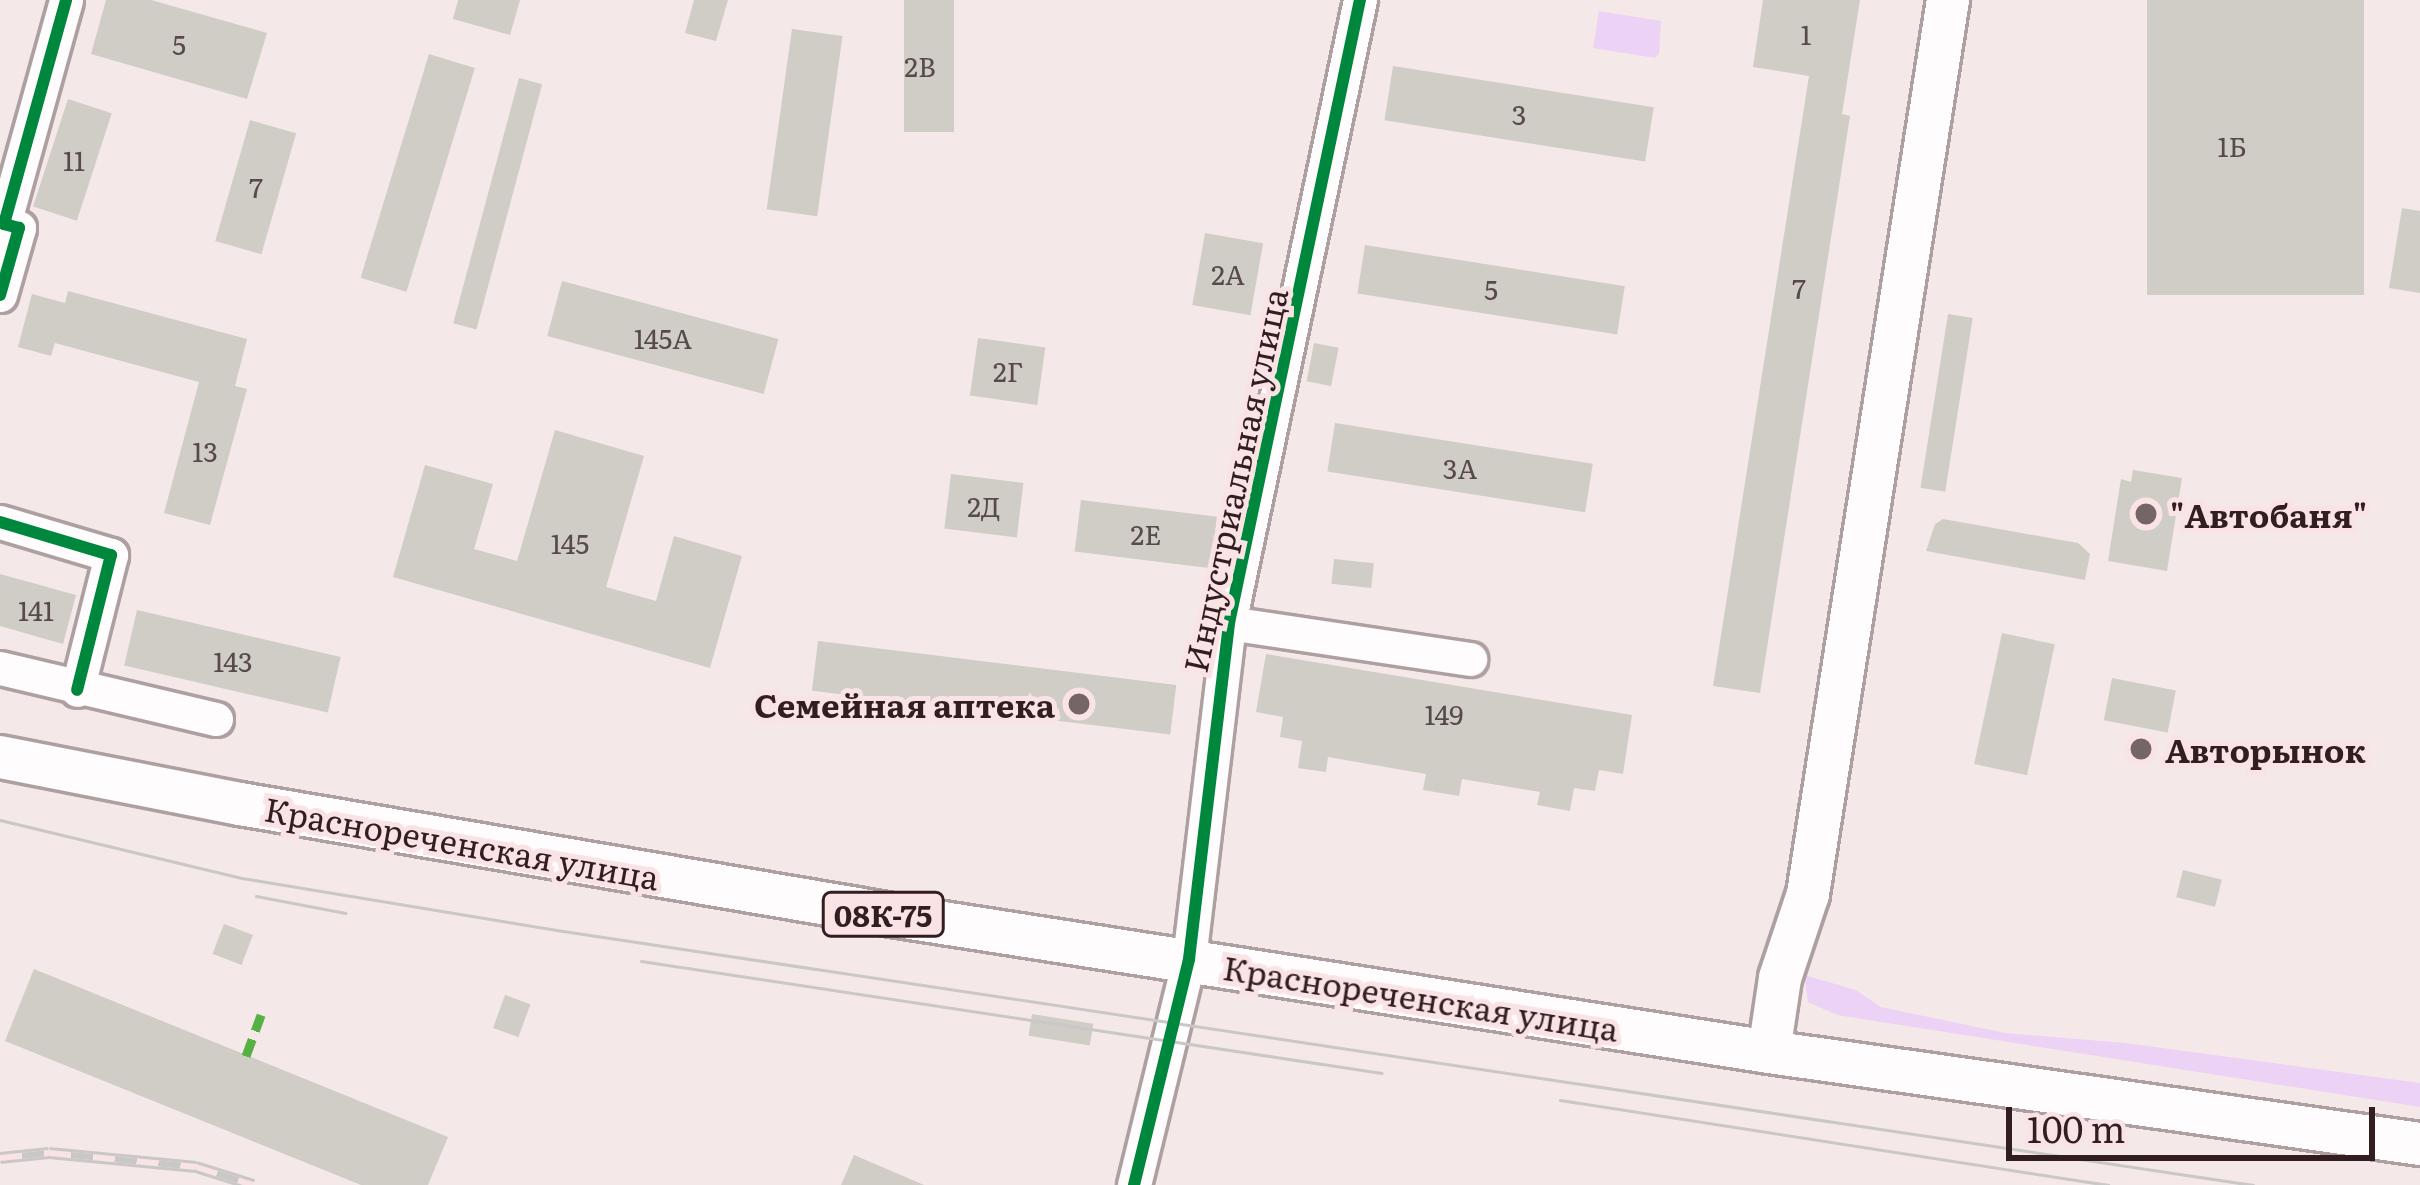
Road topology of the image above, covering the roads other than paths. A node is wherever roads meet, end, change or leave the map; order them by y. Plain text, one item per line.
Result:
1 (66, 0) edge
2 (1360, 0) edge
3 (1948, 0) edge
4 (0, 295) edge
5 (0, 522) edge
6 (1228, 622) junction
7 (1470, 659) dead end
8 (0, 668) edge
9 (77, 690) junction
10 (216, 719) dead end
11 (0, 758) edge
12 (1189, 959) junction
13 (1769, 1052) junction
14 (2420, 1144) edge
15 (1134, 1185) edge

1 - 4 street
2 - 6 street, Индустриальная улица
3 - 13 main road
5 - 9 street
6 - 7 street
6 - 12 street, Индустриальная улица
8 - 9 street
9 - 10 street
11 - 12 main road, Краснореченская улица / 08К-75
12 - 13 main road, Краснореченская улица / 08К-75
12 - 15 street, Индустриальная улица
13 - 14 main road, Краснореченская улица

